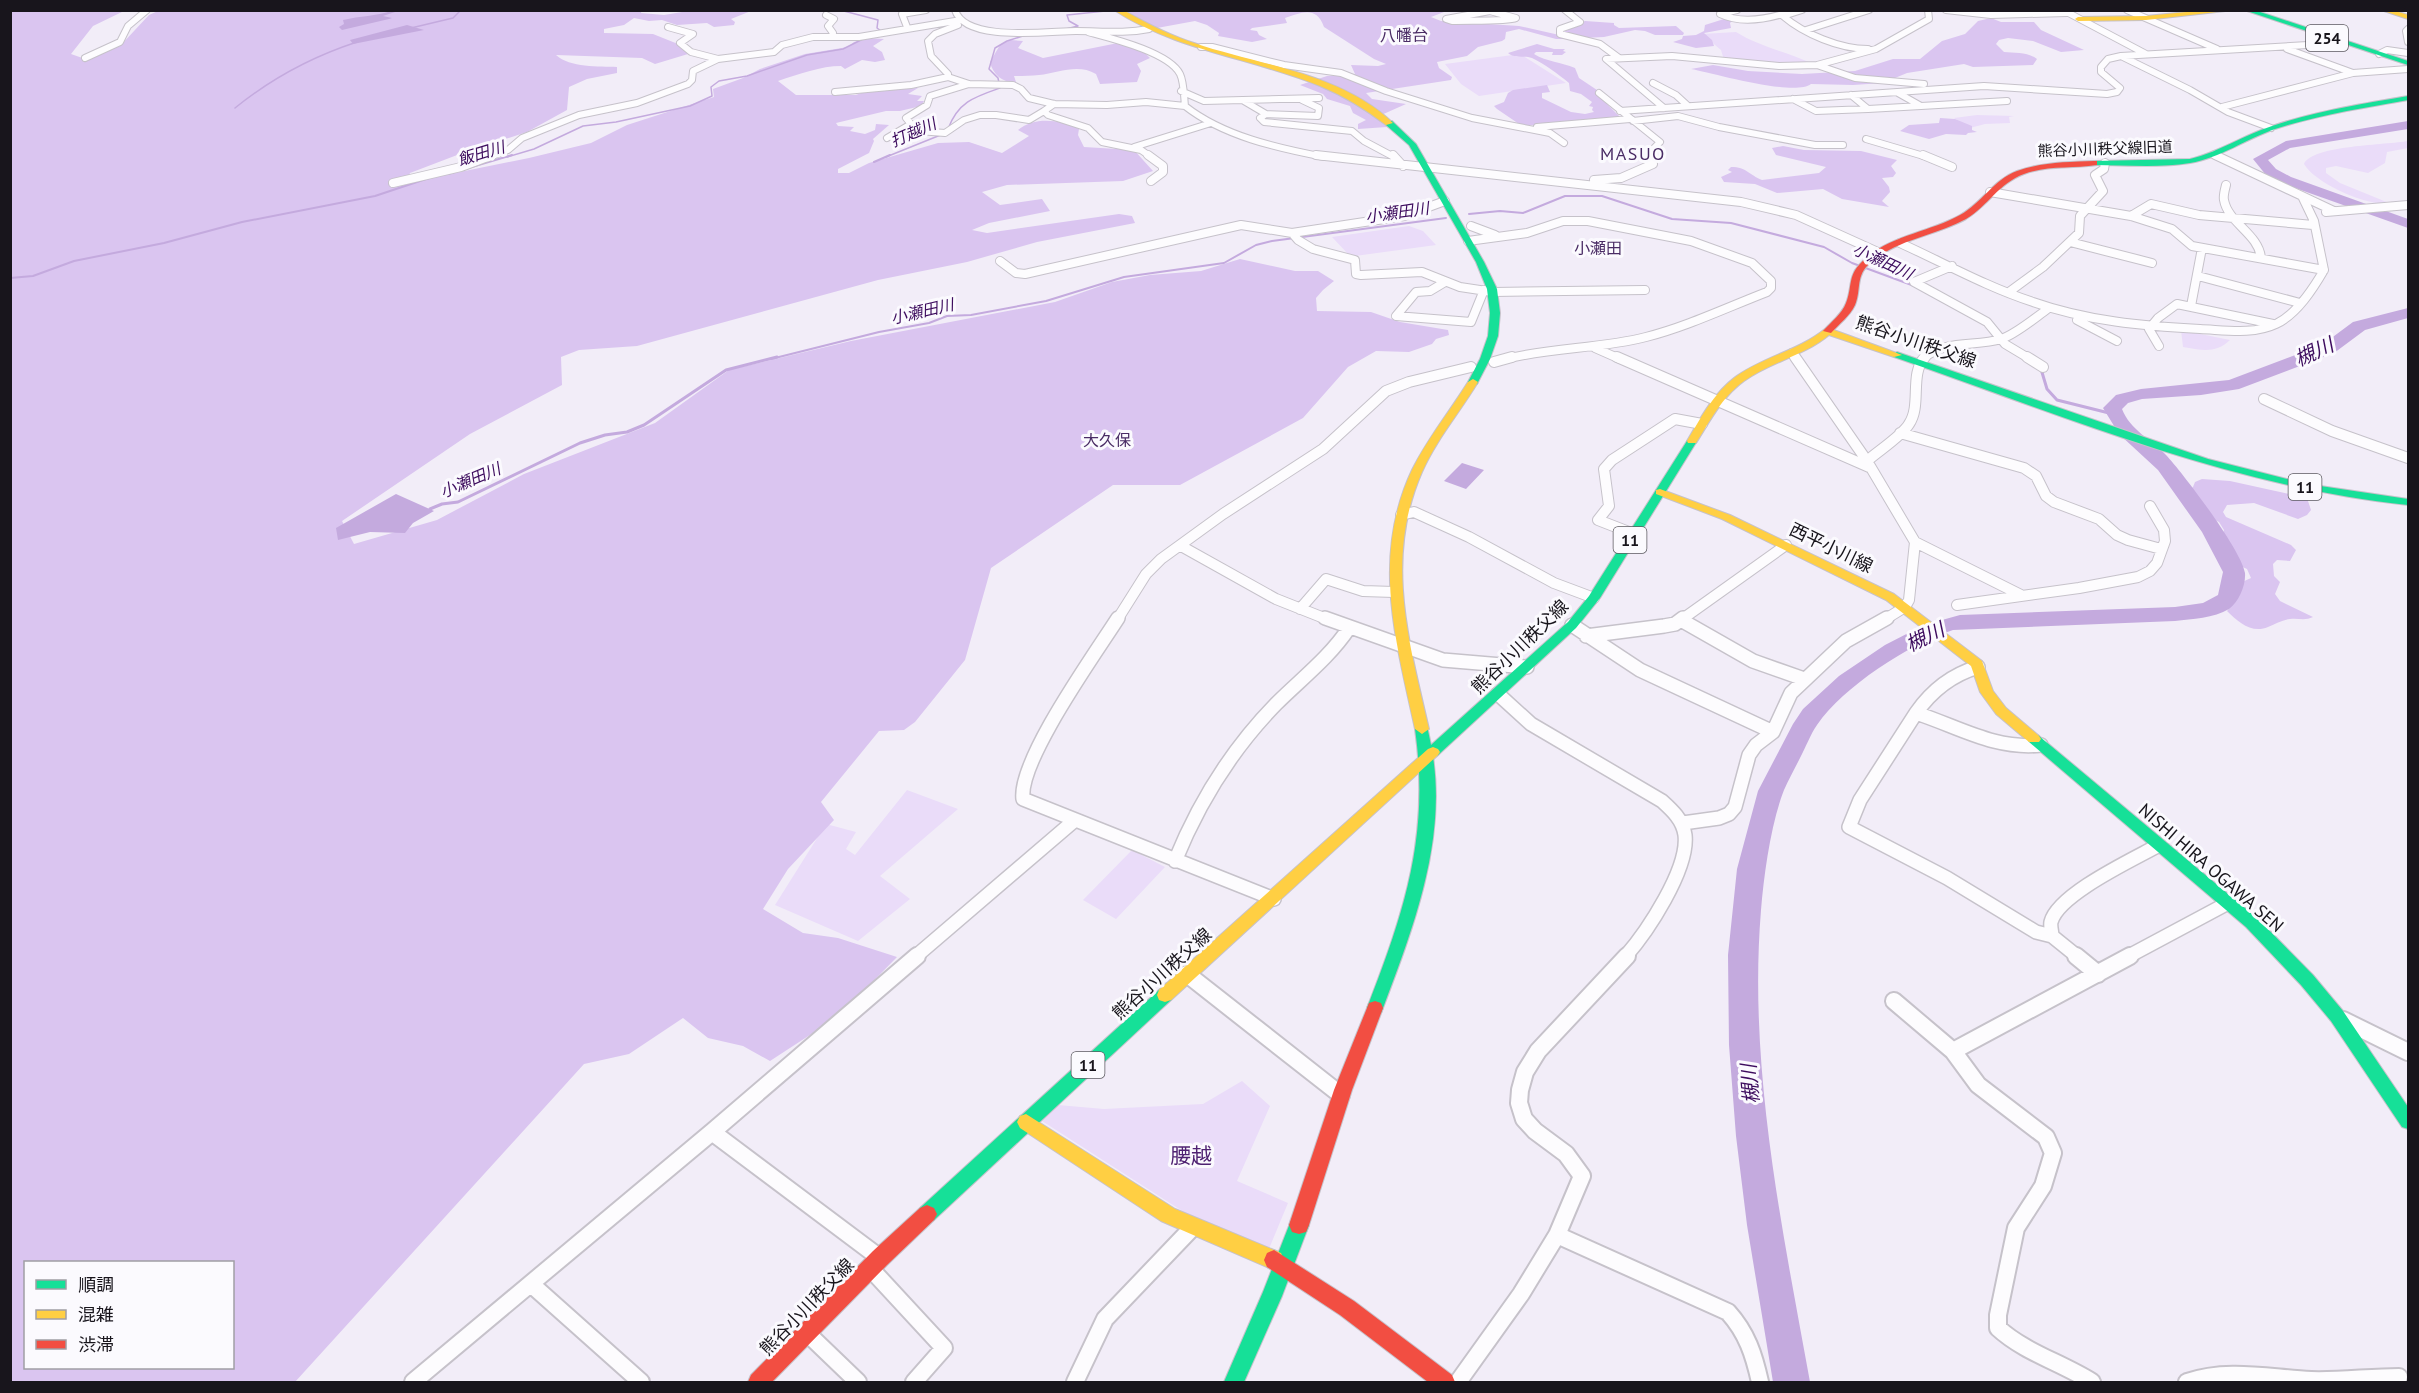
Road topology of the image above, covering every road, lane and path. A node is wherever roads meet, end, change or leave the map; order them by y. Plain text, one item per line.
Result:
1 (147, 10) edge
2 (926, 10) edge
3 (955, 10) edge
4 (1117, 10) edge
5 (1565, 10) edge
6 (1737, 10) edge
7 (1795, 10) edge
8 (1802, 10) edge
9 (1869, 10) edge
10 (1928, 10) edge
11 (1946, 10) edge
12 (2127, 10) edge
13 (2231, 10) edge
14 (2247, 10) edge
15 (2384, 10) edge
16 (1491, 11) edge
17 (1467, 12) edge
18 (2069, 14) edge
19 (826, 15) dead end
20 (2409, 16) edge
21 (2146, 18) junction
22 (963, 21) junction
23 (668, 27) dead end
24 (907, 27) junction
25 (849, 28) dead end
26 (1149, 28) junction
27 (2409, 28) edge
28 (1806, 30) junction
29 (1088, 32) junction
30 (832, 36) junction
31 (843, 37) junction
32 (2409, 42) edge
33 (2342, 43) junction
34 (2283, 47) junction
35 (1876, 48) junction
36 (2222, 51) junction
37 (1227, 53) junction
38 (2409, 53) edge
39 (2379, 54) junction
40 (2147, 55) junction
41 (2121, 56) junction
42 (1619, 57) junction
43 (85, 58) dead end
44 (718, 59) junction
45 (2409, 63) edge
46 (1817, 65) junction
47 (2409, 69) edge
48 (2352, 73) junction
49 (948, 77) junction
50 (969, 84) junction
51 (1974, 86) junction
52 (1639, 87) junction
53 (1957, 88) junction
54 (1181, 91) junction
55 (835, 92) dead end
56 (1896, 92) junction
57 (1599, 93) dead end
58 (1851, 95) junction
59 (1319, 98) dead end
60 (1300, 99) junction
61 (1793, 99) junction
62 (1274, 100) junction
63 (2405, 100) edge
64 (1244, 101) junction
65 (1054, 104) junction
66 (1185, 106) junction
67 (1688, 106) junction
68 (1921, 106) junction
69 (2222, 107) junction
70 (1664, 108) junction
71 (1868, 109) junction
72 (1044, 111) junction
73 (1620, 111) junction
74 (1266, 114) junction
75 (1304, 117) junction
76 (1632, 120) junction
77 (1211, 123) junction
78 (1520, 128) junction
79 (2271, 128) junction
80 (918, 131) dead end
81 (887, 138) dead end
82 (1866, 139) dead end
83 (1564, 143) dead end
84 (1843, 145) dead end
85 (1134, 147) junction
86 (2214, 155) junction
87 (2105, 163) junction
88 (1403, 165) junction
89 (1952, 167) dead end
90 (1426, 168) junction
91 (1151, 181) dead end
92 (1560, 182) junction
93 (393, 183) dead end
94 (2226, 185) dead end
95 (1990, 192) junction
96 (2303, 198) junction
97 (1445, 201) junction
98 (2409, 205) edge
99 (2085, 209) junction
100 (2334, 211) junction
101 (2313, 213) junction
102 (2131, 216) junction
103 (2233, 216) junction
104 (2313, 225) junction
105 (1471, 226) dead end
106 (1292, 233) junction
107 (1498, 236) junction
108 (1468, 241) junction
109 (2070, 242) junction
110 (1900, 243) junction
111 (2202, 248) junction
112 (1880, 252) junction
113 (2261, 258) junction
114 (1000, 261) dead end
115 (2152, 263) dead end
116 (1952, 266) junction
117 (2324, 270) junction
118 (2198, 276) junction
119 (1444, 282) junction
120 (1645, 290) dead end
121 (1488, 291) junction
122 (2009, 292) junction
123 (2300, 303) junction
124 (2191, 306) junction
125 (2049, 308) junction
126 (2067, 313) junction
127 (2277, 324) junction
128 (2151, 326) junction
129 (1828, 331) junction
130 (2002, 339) junction
131 (2117, 341) dead end
132 (2159, 346) dead end
133 (1595, 348) junction
134 (1792, 353) junction
135 (1494, 362) dead end
136 (1921, 363) junction
137 (1471, 367) dead end
138 (2043, 368) dead end
139 (2264, 399) dead end
140 (1716, 402) junction
141 (1702, 424) junction
142 (1900, 433) junction
143 (2409, 458) edge
144 (1868, 464) junction
145 (1660, 492) junction
146 (2409, 502) edge
147 (2150, 506) dead end
148 (1401, 514) junction
149 (1634, 534) junction
150 (1915, 542) junction
151 (1786, 545) junction
152 (1181, 546) junction
153 (2161, 549) junction
154 (1394, 592) junction
155 (2021, 595) junction
156 (1594, 597) junction
157 (1957, 605) dead end
158 (1300, 609) junction
159 (1909, 609) junction
160 (1681, 620) junction
161 (1572, 625) junction
162 (1349, 628) junction
163 (1586, 636) junction
164 (1403, 647) junction
165 (1975, 664) junction
166 (1527, 668) junction
167 (1804, 679) junction
168 (1498, 694) junction
169 (1916, 712) junction
170 (1773, 732) junction
171 (2041, 745) junction
172 (1428, 757) junction
173 (1074, 820) junction
174 (1683, 823) junction
175 (2159, 845) junction
176 (1175, 861) junction
177 (1274, 899) junction
178 (2228, 903) junction
179 (2052, 936) junction
180 (1187, 974) junction
181 (2098, 974) junction
182 (1894, 1001) dead end
183 (2337, 1016) junction
184 (1953, 1051) junction
185 (2409, 1052) edge
186 (1341, 1095) junction
187 (2409, 1121) edge
188 (1026, 1122) junction
189 (712, 1132) junction
190 (1192, 1228) junction
191 (1557, 1235) junction
192 (875, 1263) junction
193 (1285, 1266) junction
194 (531, 1284) junction
195 (807, 1333) junction
196 (2402, 1378) edge
197 (413, 1383) edge
198 (641, 1383) edge
199 (758, 1383) edge
200 (858, 1383) edge
201 (914, 1383) edge
202 (1075, 1383) edge
203 (1234, 1383) edge
204 (1445, 1383) edge
205 (1458, 1383) edge
206 (1760, 1383) edge
207 (2092, 1383) edge
208 (2187, 1383) edge

1 - 43 street
2 - 24 street
3 - 22 street
4 - 26 main road
5 - 42 street
6 - 7 street
8 - 28 street
9 - 28 street
10 - 35 street
11 - 18 street
12 - 21 street
13 - 21 main road
14 - 33 main road, 254
15 - 20 main road
16 - 17 street
16 - 17 street
18 - 21 main road
18 - 40 street
19 - 30 street
21 - 36 street
22 - 24 street
22 - 29 street
22 - 49 street
23 - 44 street
24 - 31 street
25 - 31 street
26 - 29 street
26 - 37 main road
27 - 32 street
28 - 35 street
29 - 54 street
30 - 31 street
30 - 44 street
33 - 34 street
33 - 39 main road, 254
34 - 36 street
34 - 48 street
35 - 46 street
36 - 40 street
37 - 78 street
37 - 90 main road
38 - 39 street
39 - 45 main road, 254
40 - 41 street
41 - 51 street
41 - 69 street
42 - 46 street
42 - 52 street
44 - 93 street
46 - 53 street
47 - 48 street
48 - 69 street
49 - 50 street
49 - 55 street
50 - 65 street
50 - 81 street
51 - 53 street
51 - 68 street
52 - 67 street
52 - 70 street
53 - 56 street
54 - 64 street
54 - 66 street
56 - 58 street
56 - 68 street
57 - 73 street
58 - 61 street
58 - 71 street
59 - 60 street
60 - 62 street
60 - 75 street
61 - 67 street
61 - 71 street
62 - 64 street
62 - 75 street
63 - 79 main road, 熊谷小川秩父線旧道
64 - 74 street
65 - 66 street
65 - 72 street
66 - 77 street
67 - 70 street
68 - 71 street
69 - 79 street
70 - 73 street
72 - 80 street
72 - 85 street
73 - 76 street
74 - 75 street
74 - 88 street
76 - 78 street
76 - 84 street
76 - 92 street
77 - 85 street
77 - 88 street
78 - 83 street
79 - 86 main road, 熊谷小川秩父線旧道
82 - 89 street
85 - 91 street
86 - 87 main road, 熊谷小川秩父線旧道
86 - 96 street
87 - 95 main road, 熊谷小川秩父線旧道
87 - 99 street
88 - 90 street
90 - 92 street
90 - 97 main road
92 - 112 street
94 - 103 street
95 - 99 street
95 - 110 main road, 熊谷小川秩父線旧道
96 - 100 street
96 - 101 street
97 - 106 street
97 - 108 main road
98 - 100 street
99 - 102 street
99 - 109 street
100 - 101 street
101 - 104 street
102 - 103 street
102 - 111 street
103 - 104 street
103 - 113 street
104 - 117 street
105 - 107 street
106 - 114 street
106 - 119 street
107 - 108 street
107 - 133 street
108 - 121 main road
109 - 115 street
109 - 122 street
110 - 112 main road, 熊谷小川秩父線旧道
110 - 116 street
111 - 113 street
111 - 118 street
112 - 129 main road, 熊谷小川秩父線旧道
113 - 117 street
116 - 122 street
116 - 130 street
117 - 123 street
118 - 123 street
118 - 124 street
119 - 121 street
119 - 121 street
120 - 121 street
121 - 148 main road
122 - 125 street
123 - 127 street
124 - 127 street
124 - 128 street
125 - 126 street
125 - 130 street
126 - 128 street
126 - 131 street
127 - 128 street
128 - 132 street
129 - 134 main road, 熊谷小川秩父線 / 11
129 - 136 main road, 熊谷小川秩父線 / 11
130 - 136 street
130 - 138 street
133 - 135 street
133 - 140 street
134 - 140 main road, 熊谷小川秩父線 / 11
134 - 144 street
136 - 142 street
136 - 146 main road, 熊谷小川秩父線 / 11
137 - 152 street
139 - 143 street
140 - 141 main road, 熊谷小川秩父線 / 11
140 - 144 street
141 - 145 main road, 熊谷小川秩父線 / 11
141 - 149 street
142 - 144 street
142 - 153 street
144 - 150 street
145 - 149 main road, 熊谷小川秩父線 / 11
145 - 151 main road, 西平小川線
147 - 153 street
148 - 154 main road
148 - 156 street
149 - 156 main road, 熊谷小川秩父線 / 11
150 - 155 street
150 - 159 street
151 - 159 main road, 西平小川線
151 - 160 street
152 - 158 street
152 - 173 street
153 - 155 street
154 - 158 street
154 - 164 main road
155 - 157 street
156 - 161 main road, 熊谷小川秩父線 / 11
158 - 162 street
159 - 165 main road, 西平小川線
159 - 167 street
160 - 163 street
160 - 167 street
161 - 163 street
161 - 166 main road, 熊谷小川秩父線 / 11
162 - 164 street
162 - 176 street
163 - 170 street
164 - 166 street
164 - 172 main road
165 - 169 street
165 - 171 main road, NISHI HIRA OGAWA SEN
166 - 168 main road, 熊谷小川秩父線 / 11
167 - 170 street
168 - 172 main road, 熊谷小川秩父線 / 11
168 - 174 street
169 - 171 street
169 - 179 street
170 - 174 street
171 - 175 main road, NISHI HIRA OGAWA SEN
172 - 177 main road, 熊谷小川秩父線 / 11
172 - 186 main road
173 - 176 street
173 - 189 street
174 - 191 street
175 - 178 main road, NISHI HIRA OGAWA SEN
175 - 179 street
176 - 177 street
177 - 180 main road, 熊谷小川秩父線 / 11
178 - 181 street
178 - 183 main road, NISHI HIRA OGAWA SEN
179 - 181 street
180 - 186 street
180 - 188 main road, 熊谷小川秩父線 / 11
181 - 184 street
182 - 184 street
183 - 185 street
183 - 187 main road, NISHI HIRA OGAWA SEN
184 - 207 street
186 - 193 main road
188 - 190 main road
188 - 192 main road, 熊谷小川秩父線 / 11
189 - 192 street
189 - 194 street
190 - 193 main road
190 - 202 street
191 - 205 street
191 - 206 street
192 - 195 main road, 熊谷小川秩父線 / 11
192 - 201 street
193 - 203 main road
193 - 204 main road
194 - 197 street
194 - 198 street
195 - 199 main road, 熊谷小川秩父線 / 11
195 - 200 street
196 - 208 street

